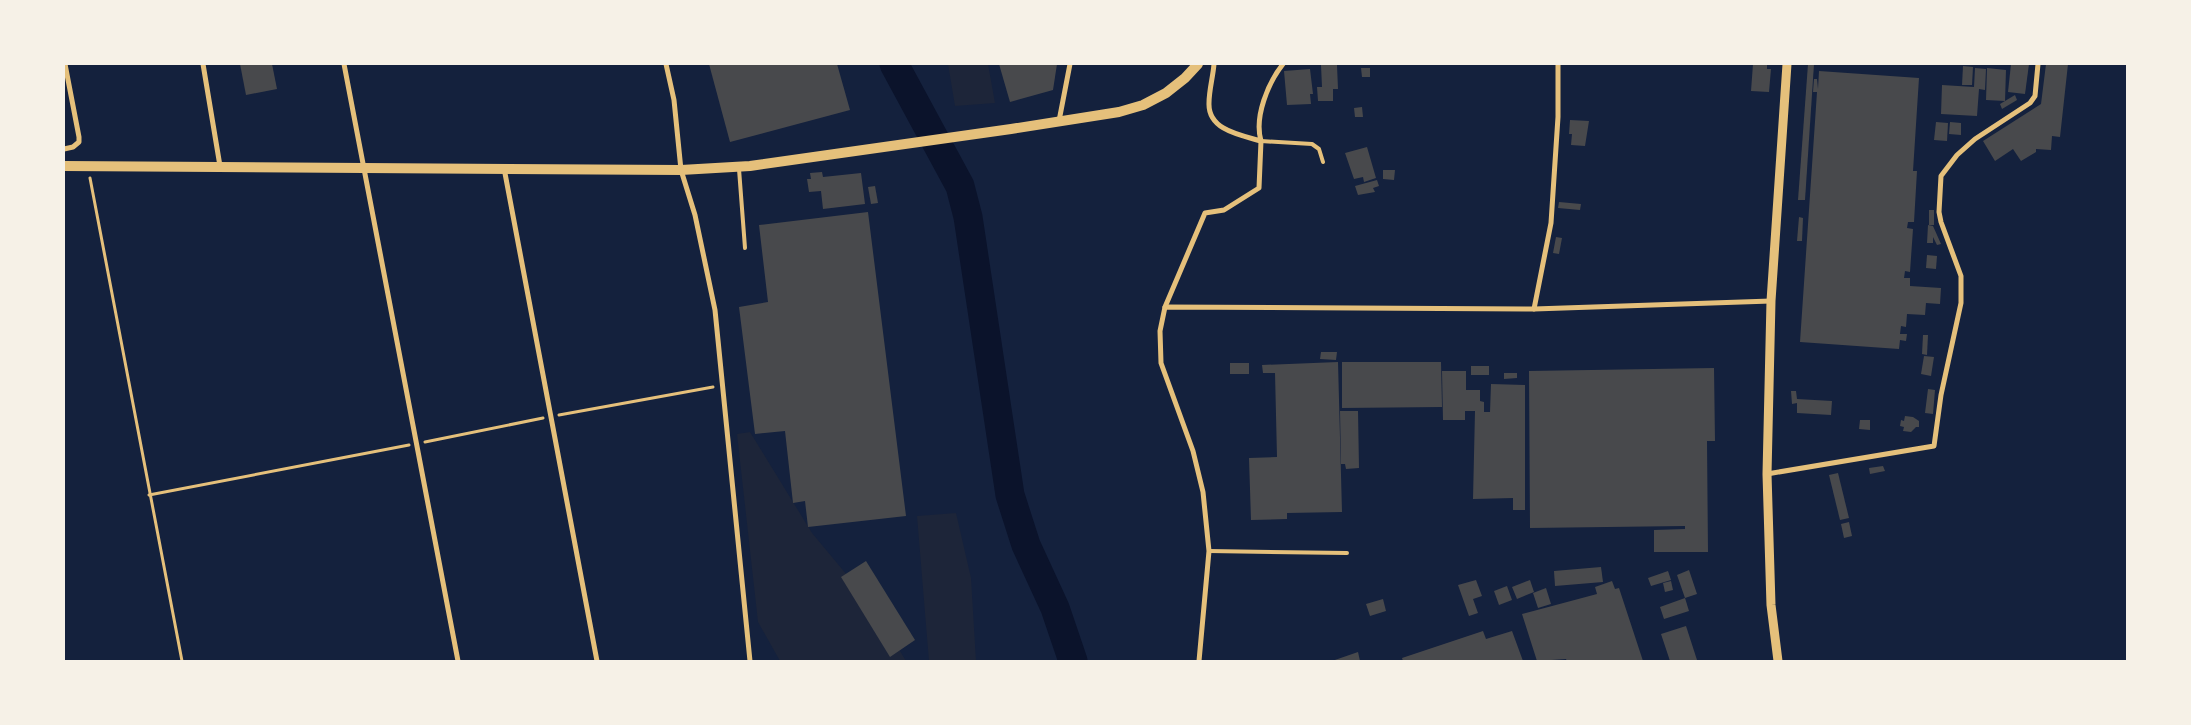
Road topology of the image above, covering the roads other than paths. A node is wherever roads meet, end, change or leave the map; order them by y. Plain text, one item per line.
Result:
1 (65, 64) edge
2 (72, 64) edge
3 (203, 64) edge
4 (344, 64) edge
5 (666, 64) edge
6 (1070, 64) edge
7 (1198, 64) edge
8 (1214, 64) edge
9 (1283, 64) edge
10 (1558, 64) edge
11 (1787, 64) edge
12 (2038, 64) edge
13 (1059, 121) junction
14 (1261, 141) junction
15 (64, 149) edge
16 (1323, 162) dead end
17 (64, 166) edge
18 (220, 166) junction
19 (364, 167) junction
20 (504, 167) junction
21 (738, 167) junction
22 (681, 170) junction
23 (745, 248) dead end
24 (1771, 301) junction
25 (1165, 307) junction
26 (1534, 309) junction
27 (1767, 474) junction
28 (1209, 551) junction
29 (1347, 553) dead end
30 (458, 661) edge
31 (597, 661) edge
32 (750, 661) edge
33 (1199, 661) edge
34 (1778, 661) edge

1 - 2 street
1 - 15 street
3 - 18 street
4 - 19 street
5 - 22 street
6 - 13 street
7 - 13 main road
8 - 14 street
9 - 14 street
10 - 26 street
11 - 24 street
12 - 27 street
13 - 21 main road
14 - 16 lane
14 - 25 street
17 - 18 main road
18 - 19 main road
19 - 20 main road
19 - 30 street
20 - 22 main road
20 - 31 street
21 - 22 main road
21 - 23 lane
22 - 32 street
24 - 26 street
24 - 27 street
25 - 26 street
25 - 28 street
27 - 34 street
28 - 29 lane
28 - 33 street

